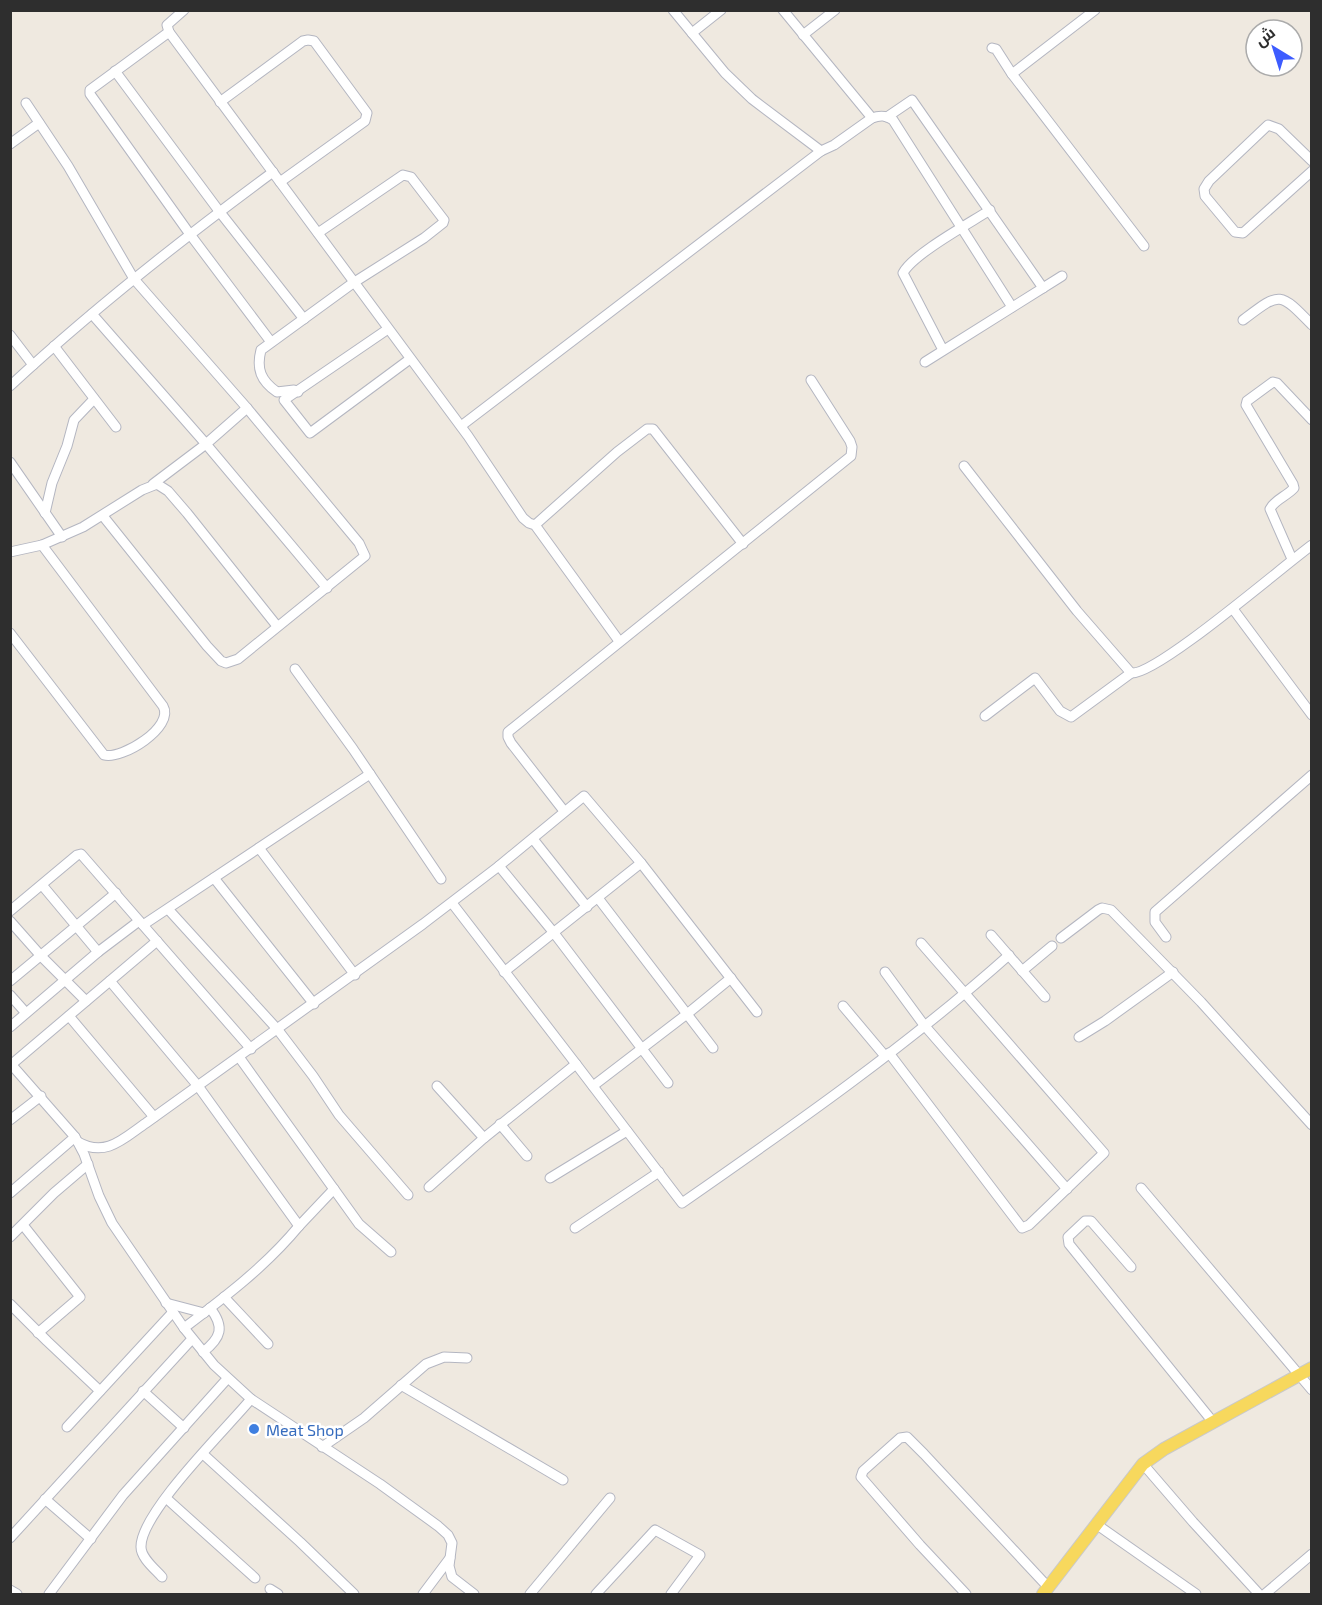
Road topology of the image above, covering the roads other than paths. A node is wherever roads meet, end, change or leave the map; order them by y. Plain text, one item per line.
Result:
1 (184, 10) edge
2 (673, 10) edge
3 (721, 10) edge
4 (783, 10) edge
5 (836, 10) edge
6 (1095, 10) edge
7 (169, 32) junction
8 (692, 33) junction
9 (803, 35) junction
10 (992, 48) dead end
11 (115, 71) junction
12 (1012, 74) junction
13 (220, 102) junction
14 (26, 103) dead end
15 (887, 117) junction
16 (872, 118) junction
17 (39, 123) junction
18 (10, 144) edge
19 (820, 152) junction
20 (1311, 161) edge
21 (1311, 171) edge
22 (273, 172) junction
23 (280, 182) junction
24 (990, 210) junction
25 (219, 212) junction
26 (962, 228) junction
27 (189, 233) junction
28 (318, 233) junction
29 (1144, 246) dead end
30 (1062, 276) dead end
31 (134, 279) junction
32 (353, 283) junction
33 (1043, 288) junction
34 (1012, 307) junction
35 (92, 314) junction
36 (304, 319) junction
37 (1243, 320) dead end
38 (1311, 325) edge
39 (388, 330) junction
40 (10, 335) edge
41 (272, 342) junction
42 (54, 346) junction
43 (943, 350) junction
44 (410, 359) junction
45 (925, 362) dead end
46 (33, 365) junction
47 (811, 380) dead end
48 (10, 386) edge
49 (298, 392) junction
50 (94, 399) junction
51 (247, 408) junction
52 (1311, 420) edge
53 (461, 426) junction
54 (116, 427) dead end
55 (206, 444) junction
56 (10, 462) edge
57 (964, 466) dead end
58 (153, 484) junction
59 (45, 513) junction
60 (103, 516) junction
61 (535, 525) junction
62 (62, 537) junction
63 (743, 544) junction
64 (1311, 544) edge
65 (42, 545) junction
66 (10, 552) edge
67 (1292, 559) junction
68 (327, 588) junction
69 (1233, 609) junction
70 (278, 626) junction
71 (10, 633) edge
72 (619, 641) junction
73 (296, 669) dead end
74 (1131, 673) junction
75 (1311, 715) edge
76 (985, 717) dead end
77 (370, 774) junction
78 (1311, 775) edge
79 (564, 811) junction
80 (533, 839) junction
81 (259, 848) junction
82 (640, 863) junction
83 (499, 866) junction
84 (214, 878) junction
85 (441, 879) dead end
86 (42, 885) junction
87 (116, 893) junction
88 (598, 898) junction
89 (452, 903) junction
90 (587, 907) junction
91 (168, 909) junction
92 (10, 911) edge
93 (10, 921) edge
94 (141, 923) junction
95 (78, 925) junction
96 (554, 933) junction
97 (991, 935) dead end
98 (1166, 937) dead end
99 (1061, 938) dead end
100 (158, 941) junction
101 (921, 943) dead end
102 (1052, 946) dead end
103 (98, 952) junction
104 (1009, 955) junction
105 (41, 956) junction
106 (1022, 971) junction
107 (504, 972) junction
108 (885, 972) dead end
109 (1173, 972) junction
110 (354, 975) junction
111 (731, 978) junction
112 (65, 980) junction
113 (10, 981) edge
114 (110, 981) junction
115 (966, 994) junction
116 (10, 995) edge
117 (1045, 997) dead end
118 (86, 1001) junction
119 (314, 1004) junction
120 (843, 1006) dead end
121 (758, 1012) dead end
122 (26, 1013) junction
123 (687, 1014) junction
124 (69, 1016) junction
125 (924, 1025) junction
126 (10, 1027) edge
127 (278, 1030) junction
128 (1079, 1037) dead end
129 (251, 1048) junction
130 (713, 1048) dead end
131 (641, 1049) junction
132 (887, 1055) junction
133 (239, 1057) junction
134 (11, 1063) edge
135 (576, 1064) junction
136 (668, 1083) dead end
137 (198, 1086) junction
138 (437, 1086) dead end
139 (593, 1086) junction
140 (40, 1096) junction
141 (154, 1117) junction
142 (10, 1120) edge
143 (500, 1124) junction
144 (1311, 1125) edge
145 (627, 1131) junction
146 (484, 1138) junction
147 (76, 1140) junction
148 (527, 1156) dead end
149 (88, 1164) junction
150 (659, 1172) junction
151 (550, 1178) dead end
152 (429, 1187) dead end
153 (1141, 1188) dead end
154 (334, 1189) junction
155 (1067, 1189) junction
156 (10, 1193) edge
157 (408, 1195) dead end
158 (23, 1225) junction
159 (299, 1226) junction
160 (575, 1228) dead end
161 (10, 1237) edge
162 (391, 1252) dead end
163 (1131, 1267) dead end
164 (224, 1298) junction
165 (166, 1303) junction
166 (10, 1304) edge
167 (207, 1310) junction
168 (173, 1312) junction
169 (184, 1328) junction
170 (38, 1333) junction
171 (192, 1339) junction
172 (268, 1344) dead end
173 (203, 1353) junction
174 (466, 1358) dead end
175 (1306, 1371) edge
176 (227, 1379) junction
177 (401, 1385) junction
178 (1311, 1390) edge
179 (100, 1391) junction
180 (143, 1391) junction
181 (251, 1399) junction
182 (1214, 1422) junction
183 (67, 1427) dead end
184 (184, 1428) junction
185 (322, 1447) junction
186 (203, 1454) junction
187 (1143, 1464) junction
188 (563, 1480) dead end
189 (166, 1498) junction
190 (610, 1498) dead end
191 (45, 1499) junction
192 (1096, 1524) junction
193 (10, 1538) edge
194 (91, 1539) junction
195 (1311, 1554) edge
196 (450, 1557) junction
197 (162, 1577) dead end
198 (255, 1578) dead end
199 (10, 1590) edge
200 (1046, 1591) edge
201 (17, 1594) edge
202 (49, 1594) edge
203 (354, 1594) edge
204 (423, 1594) edge
205 (474, 1594) edge
206 (530, 1594) edge
207 (596, 1594) edge
208 (671, 1594) edge
209 (966, 1594) edge
210 (1196, 1594) edge
211 (1259, 1594) edge
212 (1265, 1594) edge

1 - 7 street
2 - 8 street
3 - 8 street
4 - 9 street
5 - 9 street
6 - 12 street
7 - 11 street
7 - 13 street
8 - 19 street
9 - 16 street
10 - 12 street
11 - 25 street
11 - 27 street
12 - 29 street
13 - 22 street
13 - 23 street
14 - 17 street
15 - 16 street
15 - 24 street
15 - 26 street
16 - 19 street
17 - 18 street
17 - 31 street
19 - 53 street
20 - 21 street
22 - 23 street
22 - 25 street
23 - 28 street
24 - 26 street
24 - 33 street
25 - 27 street
25 - 36 street
26 - 34 street
26 - 43 street
27 - 31 street
27 - 41 street
28 - 32 street
28 - 32 street
30 - 33 street
31 - 35 street
31 - 51 street
32 - 36 street
32 - 39 street
33 - 34 street
34 - 43 street
35 - 42 street
35 - 55 street
36 - 41 street
37 - 38 street
39 - 44 street
39 - 49 street
40 - 46 street
41 - 49 street
42 - 46 street
42 - 50 street
43 - 45 street
44 - 49 street
44 - 53 street
46 - 48 street
47 - 63 street
50 - 54 street
50 - 59 street
51 - 55 street
51 - 68 street
52 - 67 street
53 - 61 street
55 - 58 street
55 - 68 street
56 - 59 street
57 - 74 street
58 - 60 street
58 - 70 street
59 - 62 street
60 - 62 street
60 - 70 street
61 - 63 street
61 - 72 street
62 - 65 street
63 - 72 street
64 - 67 street
65 - 66 street
65 - 71 street
67 - 69 street
68 - 70 street
69 - 74 street
69 - 75 street
72 - 79 street
73 - 77 street
74 - 76 street
77 - 81 street
77 - 85 street
78 - 98 street
79 - 80 street
79 - 82 street
80 - 83 street
80 - 90 street
81 - 84 street
81 - 110 street
82 - 88 street
82 - 111 street
83 - 89 street
83 - 96 street
84 - 91 street
84 - 119 street
86 - 87 street
86 - 92 street
86 - 95 street
87 - 94 street
87 - 95 street
88 - 90 street
88 - 123 street
89 - 107 street
89 - 110 street
90 - 96 street
91 - 94 street
91 - 127 street
93 - 105 street
94 - 100 street
94 - 103 street
95 - 103 street
95 - 105 street
96 - 107 street
96 - 131 street
97 - 104 street
99 - 109 street
100 - 114 street
100 - 129 street
101 - 115 street
102 - 106 street
103 - 112 street
104 - 106 street
104 - 115 street
105 - 112 street
105 - 113 street
106 - 117 street
107 - 135 street
108 - 125 street
109 - 128 street
109 - 144 street
110 - 119 street
111 - 121 street
111 - 123 street
112 - 118 street
112 - 122 street
114 - 118 street
114 - 137 street
115 - 125 street
115 - 155 street
116 - 122 street
118 - 124 street
119 - 127 street
120 - 132 street
122 - 126 street
123 - 130 street
123 - 131 street
124 - 134 street
124 - 141 street
125 - 132 street
125 - 155 street
127 - 129 street
127 - 157 street
129 - 133 street
131 - 136 street
131 - 139 street
132 - 150 street
132 - 155 street
133 - 137 street
133 - 154 street
134 - 140 street
135 - 139 street
135 - 143 street
137 - 141 street
137 - 159 street
138 - 146 street
139 - 145 street
140 - 142 street
140 - 147 street
141 - 147 street
143 - 146 street
143 - 148 street
145 - 150 street
145 - 151 street
146 - 152 street
147 - 149 street
147 - 156 street
149 - 158 street
149 - 165 street
150 - 160 street
153 - 175 street
154 - 159 street
154 - 162 street
158 - 161 street
158 - 170 street
159 - 164 street
163 - 182 street
164 - 167 street
164 - 172 street
165 - 167 street
165 - 168 street
166 - 170 street
167 - 169 street
167 - 173 street
168 - 169 street
168 - 179 street
169 - 171 street
170 - 179 street
171 - 173 street
171 - 180 street
173 - 176 street
174 - 177 street
175 - 178 street
175 - 182 main road
176 - 181 street
176 - 184 street
177 - 185 street
177 - 188 street
179 - 183 street
180 - 184 street
180 - 191 street
181 - 185 street
181 - 186 street
182 - 187 main road
184 - 194 street
185 - 196 street
186 - 189 street
186 - 203 street
187 - 192 main road
187 - 211 street
189 - 197 street
189 - 198 street
190 - 206 street
191 - 193 street
191 - 194 street
192 - 200 main road
192 - 210 street
194 - 202 street
195 - 212 street
196 - 204 street
196 - 205 street
199 - 201 street
200 - 209 street
207 - 208 street

